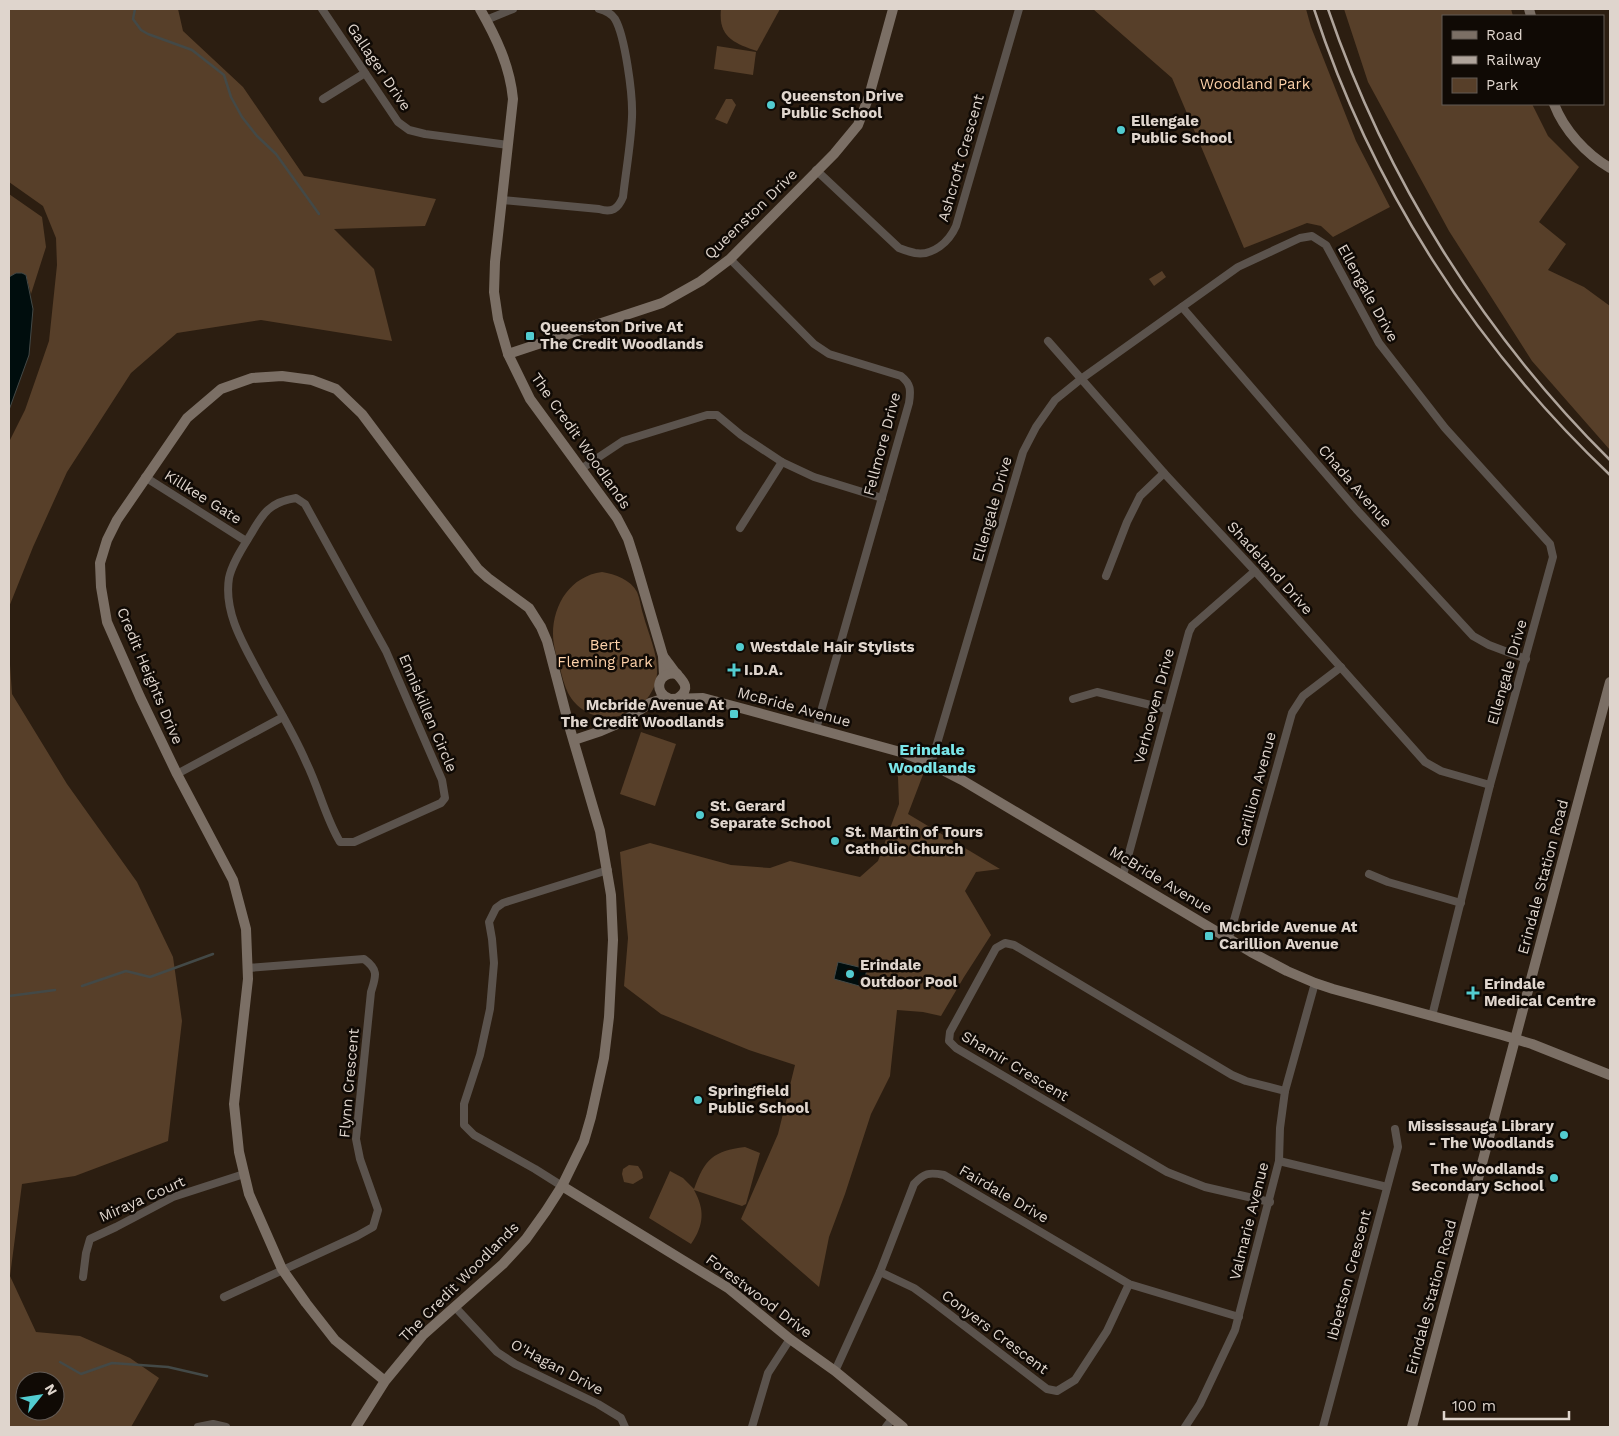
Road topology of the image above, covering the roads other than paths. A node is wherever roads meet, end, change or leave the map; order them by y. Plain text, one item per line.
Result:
1 (322, 9) edge
2 (480, 9) edge
3 (513, 9) edge
4 (599, 9) edge
5 (892, 9) edge
6 (1019, 9) edge
7 (486, 20) junction
8 (365, 73) junction
9 (323, 99) dead end
10 (1555, 105) edge
11 (508, 145) junction
12 (1610, 168) edge
13 (816, 170) junction
14 (503, 200) junction
15 (730, 259) junction
16 (1182, 307) junction
17 (1048, 341) dead end
18 (508, 354) junction
19 (1081, 379) junction
20 (782, 462) junction
21 (581, 469) junction
22 (1164, 473) junction
23 (145, 477) junction
24 (882, 498) junction
25 (740, 528) dead end
26 (246, 541) junction
27 (1255, 571) junction
28 (1106, 576) dead end
29 (663, 656) junction
30 (1526, 659) junction
31 (1341, 668) junction
32 (677, 674) junction
33 (664, 675) junction
34 (1610, 682) edge
35 (685, 683) junction
36 (659, 687) junction
37 (665, 698) junction
38 (678, 698) junction
39 (704, 698) junction
40 (1073, 699) dead end
41 (650, 703) junction
42 (1167, 709) junction
43 (283, 717) junction
44 (816, 728) junction
45 (574, 740) junction
46 (931, 764) junction
47 (177, 774) junction
48 (1490, 785) junction
49 (608, 870) junction
50 (1369, 874) dead end
51 (1122, 875) junction
52 (1461, 903) junction
53 (1229, 938) junction
54 (248, 968) junction
55 (1314, 983) junction
56 (1432, 1016) junction
57 (1516, 1039) junction
58 (1610, 1074) edge
59 (1285, 1091) junction
60 (1395, 1129) dead end
61 (1280, 1161) junction
62 (244, 1174) junction
63 (562, 1186) junction
64 (1387, 1187) junction
65 (1270, 1202) junction
66 (282, 1269) junction
67 (880, 1272) junction
68 (83, 1277) dead end
69 (1129, 1284) junction
70 (224, 1297) dead end
71 (455, 1308) junction
72 (1239, 1317) junction
73 (790, 1339) junction
74 (835, 1371) junction
75 (385, 1381) junction
76 (889, 1423) edge
77 (198, 1427) edge
78 (226, 1427) edge
79 (356, 1427) edge
80 (625, 1427) edge
81 (752, 1427) edge
82 (903, 1427) edge
83 (1185, 1427) edge
84 (1323, 1427) edge
85 (1412, 1427) edge

1 - 8 street, Gallager Drive
2 - 7 street, The Credit Woodlands
3 - 7 street
4 - 14 street
5 - 13 street, Queenston Drive
6 - 13 street, Ashcroft Crescent
7 - 11 street, The Credit Woodlands
8 - 9 street
8 - 11 street, Gallager Drive
10 - 12 street
11 - 14 street, The Credit Woodlands
13 - 15 street, Queenston Drive
14 - 18 street, The Credit Woodlands
15 - 18 street, Queenston Drive
15 - 24 street, Fellmore Drive
16 - 19 street, Ellengale Drive
16 - 30 street, Chada Avenue
16 - 30 street, Ellengale Drive
17 - 19 street, Shadeland Drive
18 - 21 street, The Credit Woodlands
19 - 22 street, Shadeland Drive
19 - 46 street, Ellengale Drive
20 - 21 street
20 - 24 street
20 - 25 street
21 - 29 street, The Credit Woodlands
22 - 27 street, Shadeland Drive
22 - 28 street
23 - 26 street, Killkee Gate
23 - 45 street, Credit Heights Drive
23 - 47 street, Credit Heights Drive
24 - 44 street, Fellmore Drive
26 - 43 street, Enniskillen Circle
26 - 43 street, Enniskillen Circle
27 - 31 street, Shadeland Drive
27 - 42 street, Verhoeven Drive
29 - 32 street, The Credit Woodlands
29 - 33 street, The Credit Woodlands
30 - 48 street, Ellengale Drive
31 - 48 street, Shadeland Drive
31 - 53 street, Carillion Avenue
32 - 33 street
32 - 35 street
33 - 36 street
34 - 57 street, Erindale Station Road
35 - 38 street
35 - 39 street, McBride Avenue
36 - 37 street
36 - 41 street
37 - 38 street
37 - 41 street
38 - 39 street, McBride Avenue
39 - 44 street, McBride Avenue
40 - 42 street
41 - 45 street
42 - 51 street, Verhoeven Drive
43 - 47 street
44 - 46 street, McBride Avenue
45 - 49 street, The Credit Woodlands
46 - 51 street, McBride Avenue
47 - 54 street, Credit Heights Drive
48 - 52 street, Ellengale Drive
49 - 63 street, The Credit Woodlands
49 - 63 street
50 - 52 street
51 - 53 street, McBride Avenue
52 - 56 street, Ellengale Drive
53 - 55 street, McBride Avenue
54 - 62 street, Credit Heights Drive
54 - 66 street, Flynn Crescent
55 - 56 street, McBride Avenue
55 - 59 street, Valmarie Avenue
56 - 57 street, McBride Avenue
57 - 58 street, McBride Avenue
57 - 85 street, Erindale Station Road
59 - 61 street, Valmarie Avenue
59 - 65 street, Shamir Crescent
60 - 64 street, Ibbetson Crescent
61 - 64 street
61 - 65 street, Valmarie Avenue
62 - 66 street, Credit Heights Drive
62 - 68 street, Miraya Court
63 - 71 street, The Credit Woodlands
63 - 73 street, Forestwood Drive
64 - 84 street, Ibbetson Crescent
65 - 72 street, Valmarie Avenue
66 - 70 street
66 - 75 street, Credit Heights Drive
67 - 69 street, Fairdale Drive
67 - 69 street, Conyers Crescent
67 - 74 street, Fairdale Drive
69 - 72 street, Fairdale Drive
71 - 75 street, The Credit Woodlands
71 - 80 street, O'Hagan Drive
72 - 83 street, Valmarie Avenue
73 - 74 street, Forestwood Drive
73 - 81 street
74 - 76 street, Forestwood Drive
75 - 79 street, The Credit Woodlands
76 - 82 street, Forestwood Drive
77 - 78 street

